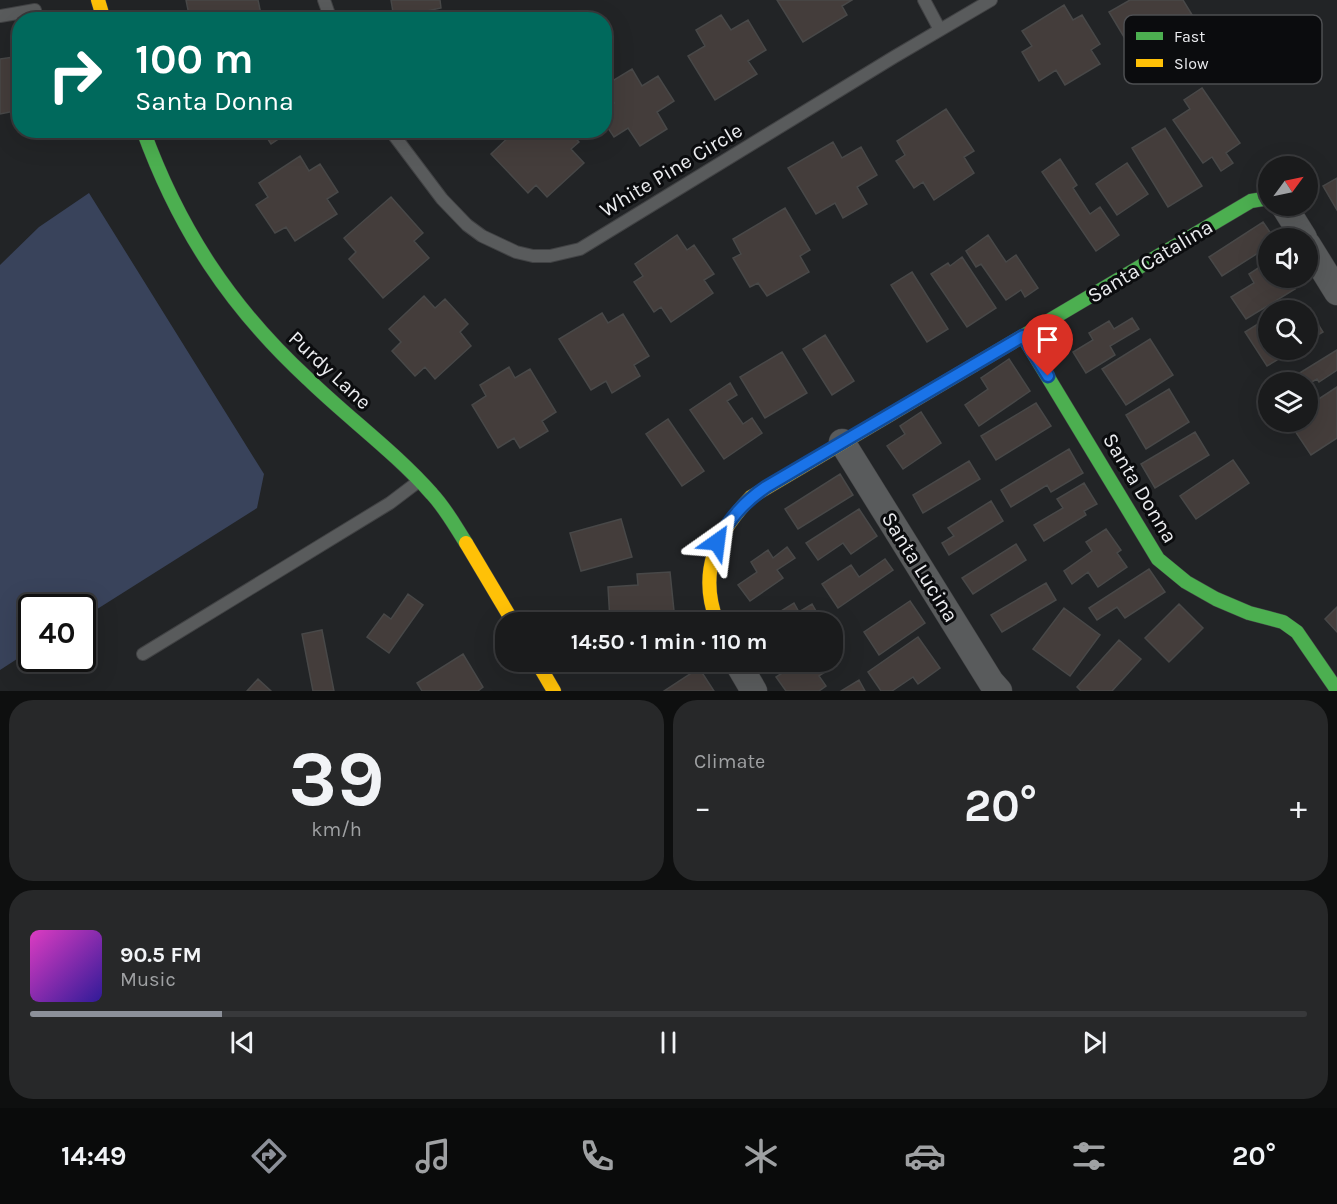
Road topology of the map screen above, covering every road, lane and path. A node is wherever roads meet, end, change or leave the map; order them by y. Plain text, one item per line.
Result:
1 (924, 0) edge
2 (991, 0) edge
3 (35, 10) dead end
4 (23, 12) edge
5 (940, 30) junction
6 (146, 138) edge
7 (396, 138) edge
8 (1258, 200) edge
9 (1318, 261) edge
10 (1337, 292) edge
11 (1023, 336) junction
12 (842, 442) junction
13 (419, 481) junction
14 (507, 612) edge
15 (713, 612) edge
16 (143, 654) dead end
17 (543, 672) edge
18 (743, 672) edge
19 (1337, 690) edge
20 (554, 691) edge
21 (754, 691) edge
22 (999, 691) edge

1 - 5 lane
2 - 5 lane, White Pine Circle
3 - 4 lane
5 - 7 lane, White Pine Circle
6 - 13 street, Purdy Lane
8 - 11 street, Santa Catalina
9 - 10 street
11 - 12 street, Santa Catalina
11 - 19 street, Santa Donna
12 - 15 street, Santa Catalina
12 - 22 street, Santa Lucina
13 - 14 street, Purdy Lane
13 - 16 lane
17 - 20 street
18 - 21 street

